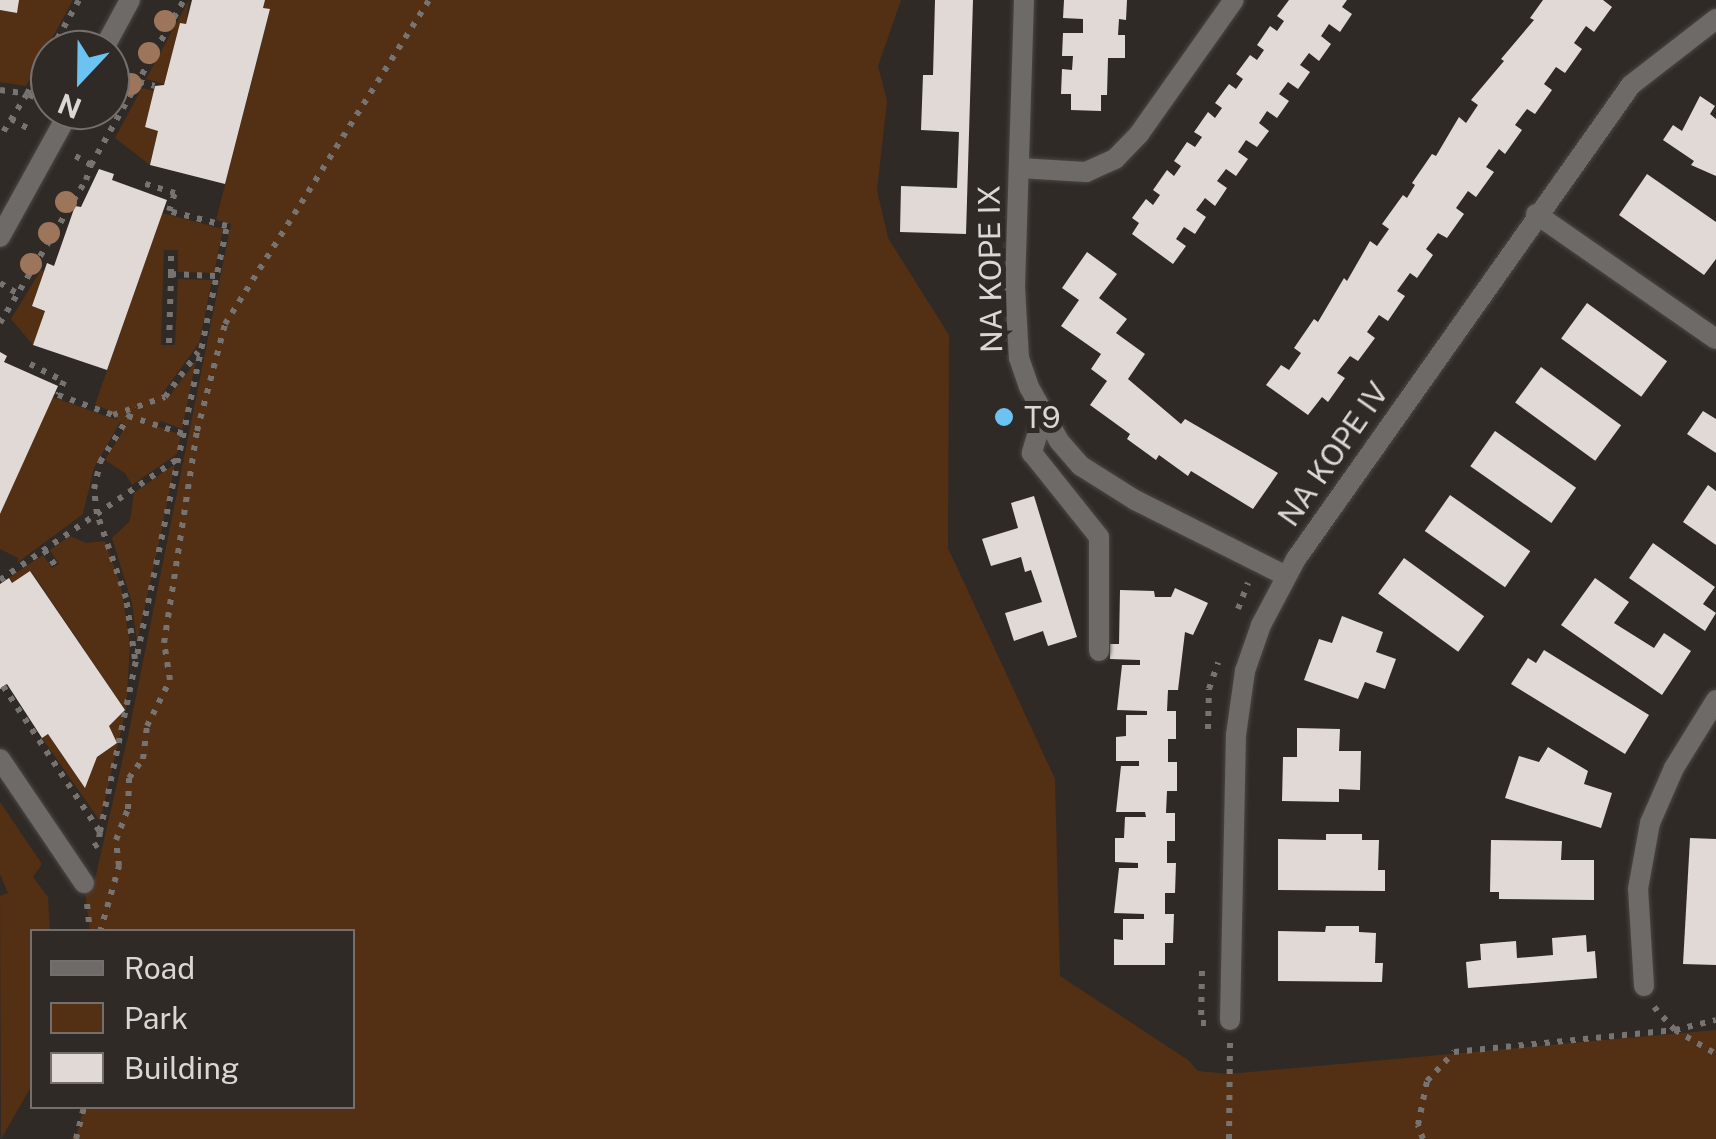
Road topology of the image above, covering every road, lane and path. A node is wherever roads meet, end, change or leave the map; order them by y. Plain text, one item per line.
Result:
1 (79, 0) edge
2 (130, 0) edge
3 (184, 0) edge
4 (429, 0) edge
5 (1024, 0) edge
6 (1234, 0) edge
7 (1716, 18) edge
8 (63, 30) edge
9 (114, 30) edge
10 (139, 82) junction
11 (155, 86) dead end
12 (30, 87) edge
13 (0, 90) edge
14 (26, 94) junction
15 (30, 96) edge
16 (12, 119) junction
17 (59, 130) edge
18 (0, 137) edge
19 (52, 142) junction
20 (91, 165) junction
21 (1019, 168) junction
22 (140, 182) dead end
23 (1536, 214) junction
24 (0, 237) edge
25 (171, 251) dead end
26 (171, 274) junction
27 (216, 276) junction
28 (0, 283) edge
29 (20, 295) junction
30 (0, 323) edge
31 (1716, 339) edge
32 (169, 343) dead end
33 (202, 347) junction
34 (30, 364) dead end
35 (135, 407) junction
36 (119, 413) junction
37 (128, 416) junction
38 (1043, 416) junction
39 (184, 434) junction
40 (180, 456) junction
41 (97, 514) junction
42 (44, 550) junction
43 (55, 564) dead end
44 (1286, 576) junction
45 (0, 580) edge
46 (1099, 651) dead end
47 (134, 678) junction
48 (3, 686) dead end
49 (1716, 700) edge
50 (0, 758) edge
51 (100, 832) junction
52 (70, 862) junction
53 (84, 883) dead end
54 (101, 929) edge
55 (1644, 986) joint
56 (1230, 1020) joint
57 (1716, 1020) edge
58 (1201, 1023) dead end
59 (1675, 1030) junction
60 (1716, 1054) edge
61 (1229, 1074) dead end
62 (83, 1109) edge
63 (76, 1139) edge
64 (1229, 1139) edge
65 (1423, 1139) edge

1 - 8 path
2 - 9 street
3 - 10 path
4 - 54 path
5 - 21 street, NA KOPE IX
6 - 21 street
7 - 23 street, NA KOPE IV
10 - 11 path
10 - 20 path
12 - 14 path
13 - 14 path
14 - 15 path
14 - 16 path
16 - 18 path
16 - 19 path
17 - 19 street
19 - 20 path
19 - 24 street
20 - 29 path
21 - 38 street, NA KOPE IX
22 - 27 path
23 - 31 street
23 - 44 street, NA KOPE IV
25 - 26 path
26 - 27 path
26 - 32 path
27 - 33 path
28 - 29 path
29 - 30 path
33 - 35 path
33 - 39 path
34 - 36 path
35 - 36 path
35 - 37 path
36 - 37 path
37 - 39 path
37 - 41 path
38 - 44 street, NA KOPE IX
38 - 46 street
39 - 40 path
40 - 41 path
40 - 47 path
41 - 42 path
41 - 47 path
42 - 43 path
42 - 45 path
44 - 56 street, NA KOPE IV
47 - 51 path
48 - 51 path
49 - 55 street
50 - 52 street
51 - 52 path
52 - 53 street
55 - 59 path
56 - 58 path
57 - 59 path
59 - 60 path
59 - 65 path
61 - 64 path
62 - 63 path

